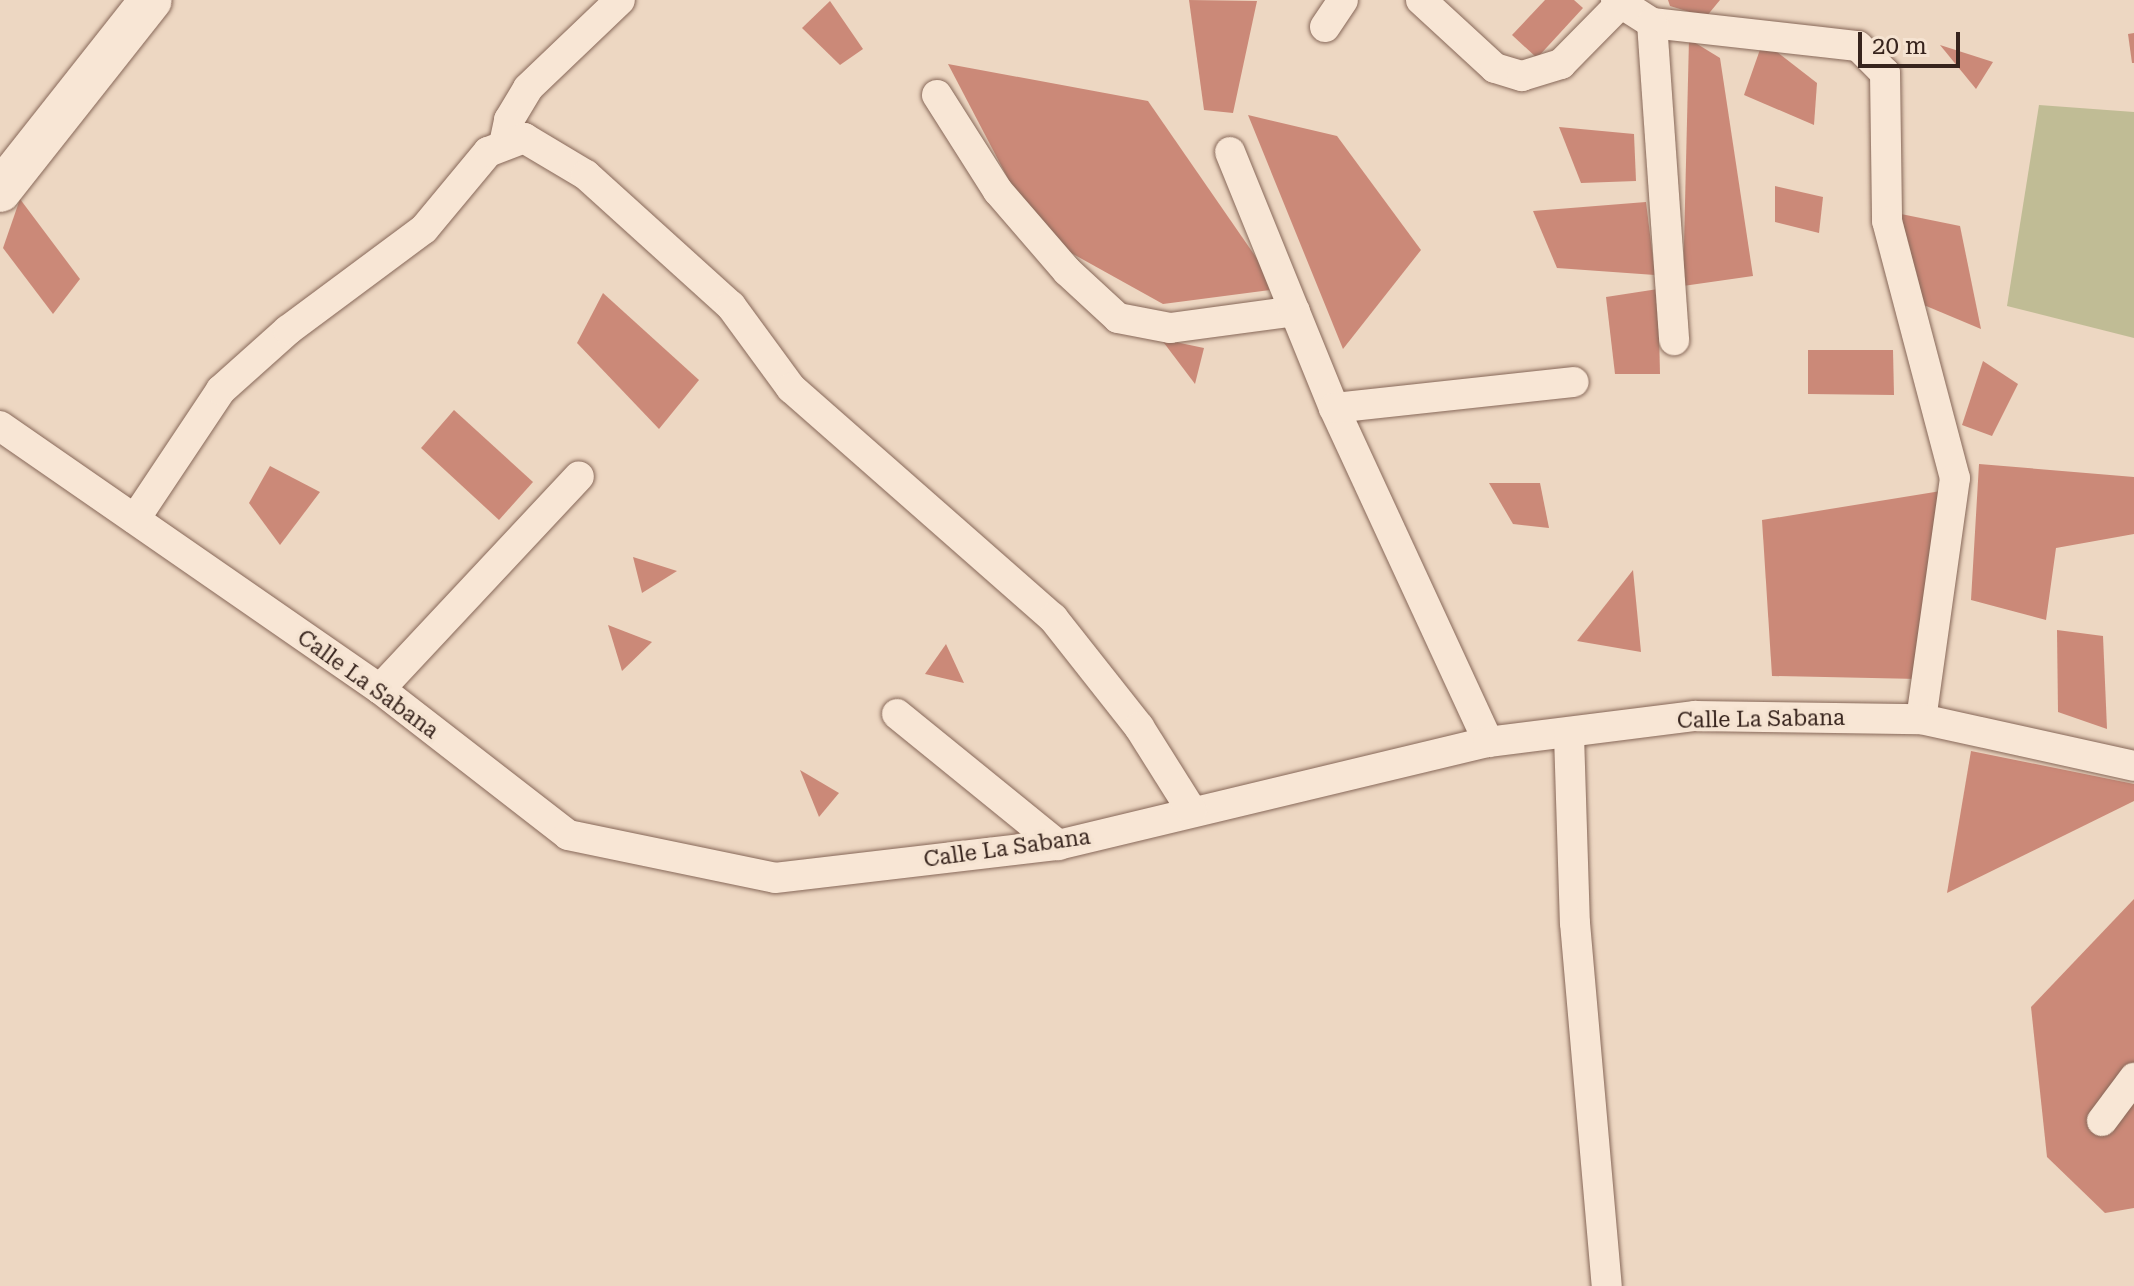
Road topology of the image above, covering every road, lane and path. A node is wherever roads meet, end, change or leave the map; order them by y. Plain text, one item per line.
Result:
1 (151, 0) edge
2 (620, 0) edge
3 (1343, 0) edge
4 (1421, 0) edge
5 (1618, 2) edge
6 (1652, 23) junction
7 (1325, 27) dead end
8 (937, 95) dead end
9 (504, 144) junction
10 (1230, 152) dead end
11 (0, 191) edge
12 (1295, 311) junction
13 (1674, 340) dead end
14 (1574, 382) dead end
15 (1334, 408) junction
16 (0, 426) edge
17 (579, 476) dead end
18 (135, 519) junction
19 (380, 689) junction
20 (897, 714) dead end
21 (1921, 719) junction
22 (1569, 735) junction
23 (1488, 742) junction
24 (2134, 766) edge
25 (1192, 811) junction
26 (1058, 845) junction
27 (2134, 1078) edge
28 (2102, 1121) dead end
29 (1607, 1286) edge

1 - 11 street
2 - 9 street
3 - 7 street
4 - 5 street
5 - 6 street
6 - 13 street
6 - 21 street
8 - 12 street
9 - 18 street
9 - 25 street
10 - 12 street
12 - 15 street
14 - 15 street
15 - 23 street
16 - 18 street, Calle La Sabana
17 - 19 street
18 - 19 street, Calle La Sabana
19 - 26 street, Calle La Sabana
20 - 26 street
21 - 22 street, Calle La Sabana
21 - 24 street, Calle La Sabana
22 - 23 street, Calle La Sabana
22 - 29 street
23 - 25 street, Calle La Sabana
25 - 26 street, Calle La Sabana
27 - 28 street

